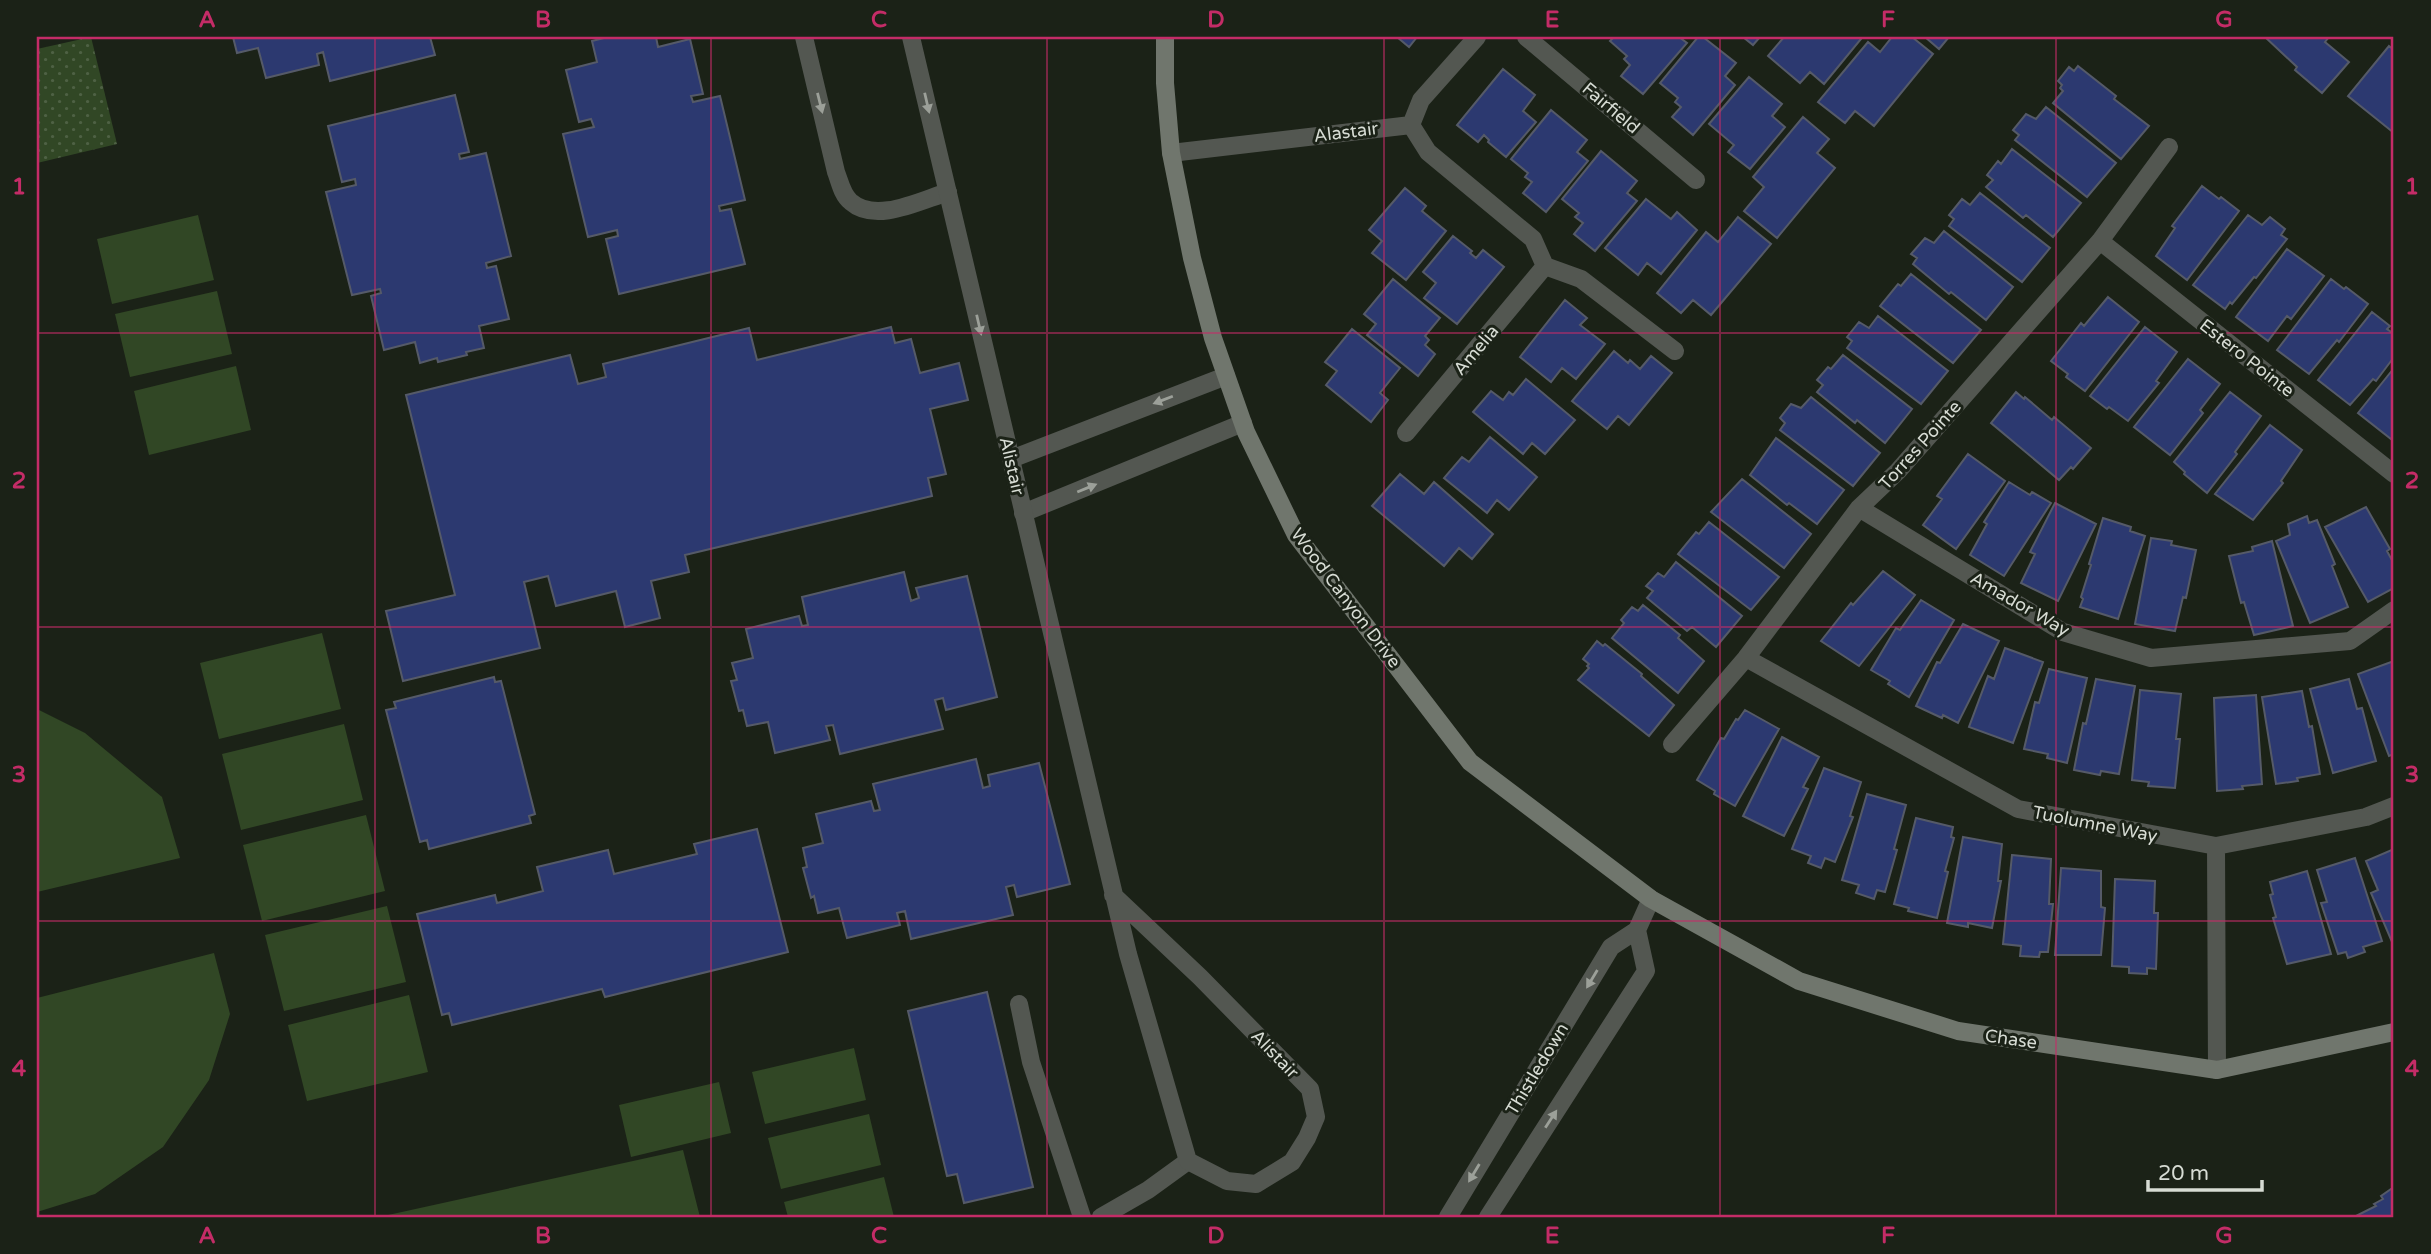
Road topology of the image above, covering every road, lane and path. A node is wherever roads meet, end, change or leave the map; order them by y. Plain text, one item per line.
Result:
1 (804, 37) edge
2 (911, 37) edge
3 (1165, 37) edge
4 (1477, 37) edge
5 (1525, 37) edge
6 (1411, 125) junction
7 (2169, 147) dead end
8 (1171, 153) junction
9 (1696, 180) dead end
10 (948, 192) junction
11 (2100, 242) junction
12 (1545, 267) junction
13 (1675, 351) dead end
14 (1226, 376) junction
15 (1243, 423) junction
16 (1406, 433) dead end
17 (1011, 459) junction
18 (2394, 474) edge
19 (1859, 509) junction
20 (1023, 513) junction
21 (2394, 610) edge
22 (1746, 658) junction
23 (1672, 744) dead end
24 (2394, 806) edge
25 (2216, 846) junction
26 (1113, 895) junction
27 (1651, 899) junction
28 (1637, 930) junction
29 (1020, 1003) dead end
30 (2394, 1032) edge
31 (2217, 1070) junction
32 (1188, 1161) junction
33 (1082, 1217) edge
34 (1101, 1217) edge
35 (1448, 1217) edge
36 (1488, 1217) edge

1 -> 10 street
2 -> 10 street, Alistair
3 - 8 street, Wood Canyon Drive
4 - 6 street
5 - 9 street, Fairfield
6 - 8 street, Alastair
6 - 12 street
7 - 11 street, Torres Pointe
8 - 14 street, Wood Canyon Drive
10 -> 17 street, Alistair
11 - 18 street, Estero Pointe
11 - 19 street, Torres Pointe
12 - 13 street
12 - 16 street, Amelia
14 - 15 street, Wood Canyon Drive
14 -> 17 street
20 -> 15 street
15 - 27 street, Wood Canyon Drive
17 - 20 street, Alistair
19 - 21 street, Amador Way
19 - 22 street, Torres Pointe
20 - 26 street, Alistair
22 - 23 street, Torres Pointe
22 - 25 street, Tuolumne Way
24 - 25 street, Tuolumne Way
25 - 31 street
26 - 32 street, Alistair
26 - 32 street, Alistair
27 - 28 street, Thistledown
27 - 31 street, Chase
28 -> 35 street, Thistledown
36 -> 28 street
29 - 33 street
30 - 31 street, Chase
32 - 34 street

